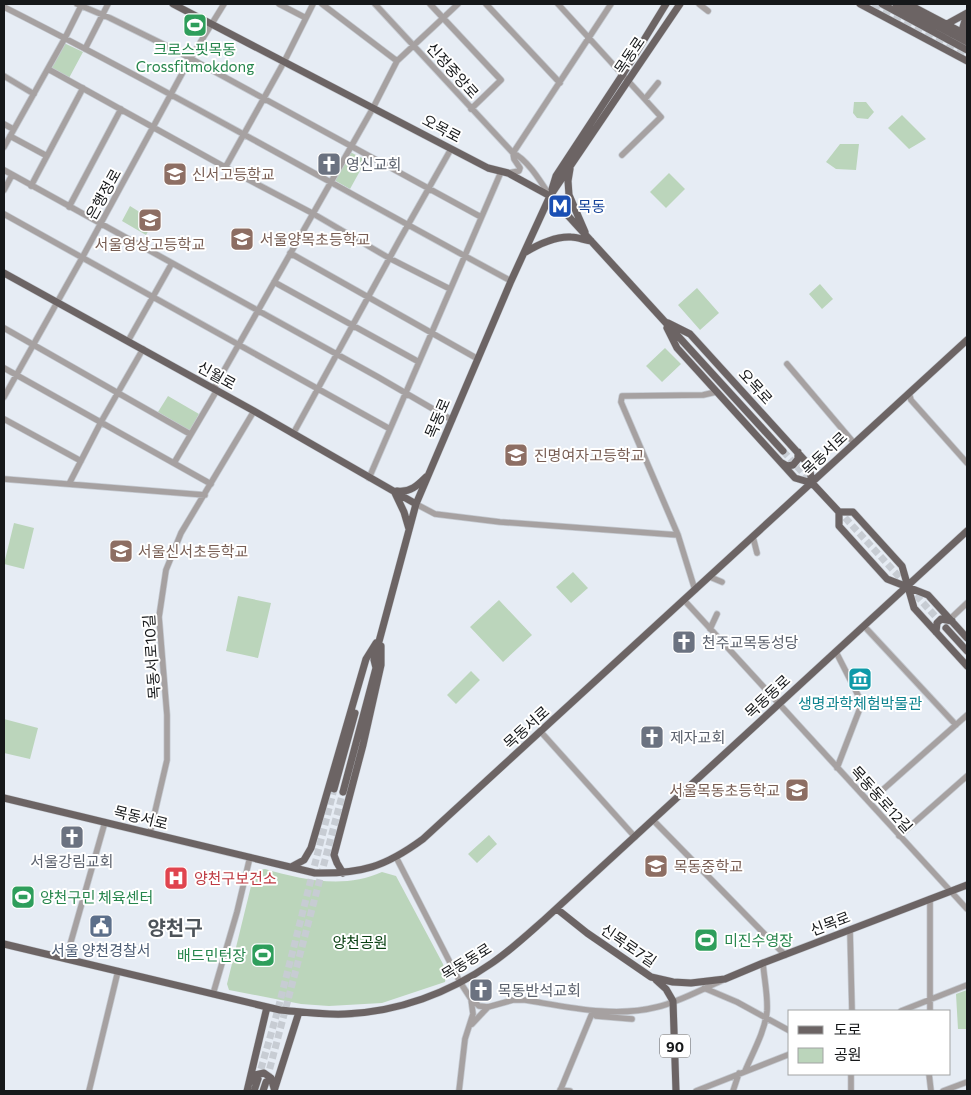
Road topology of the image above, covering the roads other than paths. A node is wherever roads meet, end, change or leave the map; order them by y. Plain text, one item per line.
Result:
1 (108, 4) edge
2 (173, 4) edge
3 (224, 4) edge
4 (279, 4) edge
5 (313, 4) edge
6 (322, 4) edge
7 (375, 4) edge
8 (430, 4) edge
9 (458, 4) edge
10 (486, 4) edge
11 (558, 4) edge
12 (611, 4) edge
13 (666, 4) edge
14 (680, 4) edge
15 (698, 4) edge
16 (860, 4) edge
17 (882, 4) edge
18 (896, 4) edge
19 (908, 4) edge
20 (79, 5) edge
21 (4, 8) edge
22 (708, 10) dead end
23 (967, 13) edge
24 (103, 15) junction
25 (442, 17) junction
26 (306, 18) junction
27 (212, 24) junction
28 (947, 24) junction
29 (967, 35) edge
30 (65, 38) junction
31 (590, 38) junction
32 (967, 42) edge
33 (414, 46) junction
34 (85, 49) junction
35 (967, 50) edge
36 (190, 59) junction
37 (397, 61) junction
38 (967, 61) edge
39 (284, 62) junction
40 (48, 69) junction
41 (4, 76) edge
42 (626, 77) junction
43 (560, 83) junction
44 (658, 83) dead end
45 (83, 88) junction
46 (34, 94) junction
47 (171, 95) junction
48 (263, 97) junction
49 (645, 99) junction
50 (373, 108) junction
51 (121, 109) junction
52 (471, 109) junction
53 (4, 124) edge
54 (154, 127) junction
55 (13, 129) junction
56 (243, 134) junction
57 (10, 136) junction
58 (350, 146) junction
59 (4, 147) edge
60 (451, 149) junction
61 (513, 153) junction
62 (622, 155) dead end
63 (47, 156) junction
64 (570, 165) junction
65 (225, 168) junction
66 (4, 170) edge
67 (505, 173) junction
68 (12, 175) junction
69 (330, 181) junction
70 (31, 186) junction
71 (428, 189) junction
72 (4, 190) edge
73 (550, 196) junction
74 (69, 207) junction
75 (312, 213) junction
76 (4, 214) edge
77 (482, 217) junction
78 (101, 224) junction
79 (408, 225) junction
80 (586, 235) junction
81 (591, 241) junction
82 (290, 253) junction
83 (524, 254) junction
84 (465, 256) junction
85 (82, 258) junction
86 (389, 258) junction
87 (172, 263) junction
88 (4, 272) edge
89 (511, 281) junction
90 (274, 282) junction
91 (450, 289) junction
92 (368, 296) junction
93 (153, 297) junction
94 (56, 302) junction
95 (258, 311) junction
96 (664, 320) junction
97 (352, 326) junction
98 (4, 328) edge
99 (431, 333) junction
100 (967, 340) edge
101 (128, 341) junction
102 (33, 344) junction
103 (239, 345) junction
104 (143, 349) junction
105 (337, 354) junction
106 (478, 359) junction
107 (419, 362) junction
108 (787, 364) dead end
109 (4, 368) edge
110 (16, 375) junction
111 (318, 388) junction
112 (215, 389) junction
113 (716, 392) junction
114 (118, 393) junction
115 (406, 393) junction
116 (909, 393) junction
117 (4, 397) edge
118 (254, 411) junction
119 (4, 419) edge
120 (452, 420) junction
121 (101, 422) junction
122 (390, 429) junction
123 (190, 434) junction
124 (293, 434) junction
125 (854, 443) junction
126 (783, 451) tunnel mouth
127 (798, 452) junction
128 (81, 461) junction
129 (174, 463) junction
130 (782, 463) junction
131 (967, 463) edge
132 (428, 475) junction
133 (369, 478) junction
134 (4, 479) edge
135 (812, 482) junction
136 (69, 484) junction
137 (211, 484) junction
138 (393, 491) junction
139 (205, 495) junction
140 (416, 504) junction
141 (839, 512) junction
142 (409, 531) junction
143 (678, 535) junction
144 (966, 535) edge
145 (753, 537) junction
146 (757, 553) dead end
147 (710, 577) junction
148 (722, 582) dead end
149 (907, 586) junction
150 (695, 590) junction
151 (684, 600) junction
152 (967, 603) edge
153 (717, 614) dead end
154 (951, 620) junction
155 (864, 626) junction
156 (946, 628) tunnel mouth
157 (710, 629) junction
158 (936, 632) junction
159 (381, 636) junction
160 (967, 638) edge
161 (967, 651) edge
162 (836, 652) junction
163 (374, 660) junction
164 (967, 666) edge
165 (779, 704) junction
166 (967, 715) edge
167 (956, 724) junction
168 (541, 732) junction
169 (837, 768) junction
170 (967, 776) edge
171 (334, 789) tunnel mouth
172 (342, 792) tunnel mouth
173 (4, 798) edge
174 (869, 802) junction
175 (653, 820) junction
176 (105, 822) junction
177 (150, 833) junction
178 (899, 836) junction
179 (635, 837) junction
180 (250, 857) junction
181 (396, 857) junction
182 (291, 867) junction
183 (343, 873) junction
184 (967, 885) edge
185 (950, 891) junction
186 (930, 899) junction
187 (557, 909) junction
188 (967, 909) edge
189 (850, 930) junction
190 (4, 944) edge
191 (785, 955) junction
192 (66, 959) junction
193 (763, 963) junction
194 (118, 972) junction
195 (651, 977) junction
196 (725, 979) junction
197 (460, 982) junction
198 (967, 985) edge
199 (704, 988) junction
200 (213, 994) junction
201 (471, 999) junction
202 (930, 1000) junction
203 (673, 1002) junction
204 (267, 1007) junction
205 (488, 1007) junction
206 (852, 1010) edge
207 (904, 1010) edge
208 (930, 1010) edge
209 (595, 1011) junction
210 (299, 1012) junction
211 (766, 1017) junction
212 (632, 1019) dead end
213 (471, 1025) junction
214 (788, 1030) edge
215 (788, 1055) edge
216 (746, 1071) junction
217 (739, 1073) junction
218 (851, 1075) edge
219 (929, 1075) edge
220 (258, 1080) tunnel mouth
221 (266, 1082) tunnel mouth
222 (967, 1082) edge
223 (248, 1088) edge
224 (89, 1091) edge
225 (254, 1091) edge
226 (263, 1091) edge
227 (274, 1091) edge
228 (459, 1091) edge
229 (560, 1091) edge
230 (570, 1091) edge
231 (676, 1091) edge
232 (696, 1091) edge
233 (733, 1091) edge
234 (851, 1091) edge
235 (931, 1091) edge
236 (943, 1091) edge

1 - 24 street
2 - 27 main road, 오목로
3 - 27 street, 은행정로
4 - 26 street
5 - 26 street
6 - 37 street
7 - 33 street, 신정중앙로
8 - 25 street
9 - 25 street
10 - 43 street
11 - 31 street
12 - 31 street
13 - 42 main road, 목동로
14 - 42 main road, 목동로
15 - 22 street
16 - 38 main road
17 - 35 main road
18 - 32 main road
19 - 28 main road
20 - 24 street
20 - 30 street
21 - 30 street
23 - 28 main road
23 - 29 main road
24 - 34 street
24 - 36 street
25 - 33 street
25 - 52 street
26 - 39 street
27 - 36 street, 은행정로
27 - 39 main road, 오목로
28 - 29 main road
30 - 34 street
30 - 40 street
31 - 42 street
31 - 43 street
33 - 37 street
33 - 52 street, 신정중앙로
34 - 47 street
36 - 47 street, 은행정로
36 - 48 street
37 - 50 street
39 - 48 street
39 - 50 main road, 오목로
40 - 45 street
40 - 46 street
41 - 46 street
42 - 49 street
42 - 64 main road, 목동로
42 - 73 main road, 목동로
43 - 61 street
44 - 49 street
45 - 51 street
45 - 63 street
46 - 55 street
47 - 54 street, 은행정로
47 - 56 street
48 - 56 street
48 - 58 street
49 - 62 street
50 - 58 street
50 - 60 main road, 오목로
51 - 54 street
51 - 74 street
52 - 61 street, 신정중앙로
53 - 55 street
54 - 65 street
54 - 78 street, 은행정로
55 - 57 street
56 - 65 street
56 - 69 street
57 - 59 street
57 - 63 street
58 - 69 street
58 - 71 street
60 - 67 main road, 오목로
60 - 71 street
61 - 67 street
61 - 73 street, 신정중앙로
63 - 70 street
64 - 73 main road, 목동로
64 - 80 main road
65 - 75 street
66 - 68 street
67 - 73 main road, 오목로
67 - 77 street
68 - 70 street
68 - 72 street
69 - 75 street
69 - 79 street
70 - 74 street
71 - 77 street
71 - 79 street
73 - 80 main road, 오목로
73 - 83 main road, 목동로
74 - 78 street
75 - 82 street
75 - 86 street
76 - 85 street
77 - 84 street
78 - 85 street, 은행정로
78 - 87 street
79 - 84 street
79 - 86 street
80 - 81 main road, 오목로
81 - 83 main road
81 - 96 main road, 오목로
82 - 90 street
82 - 92 street
83 - 89 main road, 목동로
84 - 89 street
84 - 91 street
85 - 93 street
85 - 94 street, 은행정로
86 - 91 street
86 - 92 street
87 - 93 street
87 - 95 street
88 - 94 main road, 신월로
89 - 106 main road, 목동로
90 - 95 street
90 - 97 street
91 - 99 street
92 - 97 street
92 - 99 street
93 - 101 street
93 - 103 street
94 - 101 main road, 신월로
94 - 102 street, 은행정로
95 - 103 street
95 - 105 street
96 - 113 main road, 오목로
96 - 126 main road, 오목로
96 - 127 main road, 오목로
97 - 105 street
97 - 107 street
98 - 102 street
99 - 106 street
99 - 107 street
100 - 116 main road, 목동서로
101 - 104 main road, 신월로
102 - 110 street, 은행정로
102 - 114 street
103 - 111 street
103 - 112 street
104 - 112 main road, 신월로
104 - 114 street
105 - 111 street
105 - 115 street
106 - 120 main road, 목동로
107 - 115 street
108 - 125 street
109 - 110 street
110 - 117 street, 은행정로
110 - 121 street
111 - 122 street
111 - 124 street
112 - 118 main road, 신월로
112 - 123 street
113 - 130 main road, 오목로
113 - 143 street
114 - 121 street
114 - 123 street
115 - 120 street
115 - 122 street
116 - 125 main road, 목동서로
116 - 131 street
118 - 124 main road, 신월로
118 - 137 street, 목동서로10길
119 - 128 street
120 - 132 main road, 목동로
121 - 128 street
121 - 129 street
122 - 133 street
123 - 129 street
124 - 133 main road, 신월로
125 - 135 main road, 목동서로
127 - 130 main road
127 - 135 main road, 오목로
128 - 136 street
129 - 137 street
130 - 135 main road, 오목로
132 - 138 main road
132 - 140 main road, 목동로
133 - 138 main road, 신월로
134 - 136 street
135 - 141 main road, 오목로
135 - 145 main road, 목동서로
136 - 139 street
137 - 139 street, 목동서로10길
138 - 140 main road, 신월로
138 - 142 main road
139 - 177 street, 목동서로10길
140 - 142 main road, 목동로
140 - 143 street
141 - 149 main road, 오목로
141 - 149 main road, 오목로
142 - 159 main road, 목동로
143 - 150 street
144 - 149 main road, 목동동로
145 - 146 street
145 - 147 main road, 목동서로
147 - 148 street
147 - 150 main road, 목동서로
149 - 154 main road, 오목로
149 - 155 main road, 목동동로
149 - 158 main road, 오목로
150 - 151 main road, 목동서로
151 - 157 street, 목동동로12길
151 - 168 main road, 목동서로
152 - 154 street
153 - 157 street
154 - 158 main road
154 - 160 main road, 오목로
155 - 162 main road, 목동동로
155 - 167 street
156 - 161 main road
157 - 165 street, 목동동로12길
158 - 164 main road, 오목로
159 - 163 main road, 목동로
159 - 182 main road
159 - 183 main road
162 - 165 main road, 목동동로
162 - 169 street
163 - 171 main road, 목동로
163 - 172 main road, 목동로
165 - 169 street, 목동동로12길
165 - 175 main road, 목동동로
166 - 167 street
167 - 174 street
168 - 179 street
168 - 181 main road, 목동서로
169 - 174 street, 목동동로12길
170 - 178 street
173 - 176 main road, 목동서로
174 - 178 street, 목동동로12길
175 - 179 main road, 목동동로
175 - 191 street
176 - 177 main road, 목동서로
176 - 192 street
177 - 180 main road, 목동서로
178 - 185 street, 목동동로12길
179 - 187 main road, 목동동로
180 - 182 main road, 목동서로
180 - 200 street
181 - 183 main road, 목동서로
181 - 197 street
182 - 183 main road, 목동서로
184 - 185 main road, 신목로
185 - 186 main road, 신목로
185 - 188 street, 목동동로12길
186 - 189 main road, 신목로
186 - 202 street
187 - 195 main road, 신목로7길
187 - 197 main road, 목동동로
189 - 191 main road, 신목로
189 - 206 street
190 - 192 main road, 목동동로
191 - 193 main road, 신목로
192 - 194 main road, 목동동로
193 - 196 main road, 신목로
193 - 211 street
194 - 200 main road, 목동동로
194 - 224 street
195 - 196 main road, 신목로7길
195 - 203 main road
196 - 199 street, 신목로
197 - 201 street
197 - 210 main road, 목동동로
198 - 202 street
199 - 203 street, 신목로
199 - 211 street
200 - 204 main road, 목동동로
201 - 205 street
201 - 213 street
202 - 207 street
202 - 208 street
203 - 209 street, 신목로
203 - 231 main road, 90
204 - 210 main road, 목동동로
204 - 223 main road
205 - 209 street
205 - 213 street
209 - 212 street
209 - 229 street
210 - 227 main road
211 - 214 street
211 - 216 street
213 - 228 street
215 - 216 street
216 - 217 street
217 - 232 street
217 - 233 street
218 - 234 street
219 - 235 street
220 - 225 main road
221 - 226 main road
222 - 236 street
223 - 227 main road
229 - 230 street

